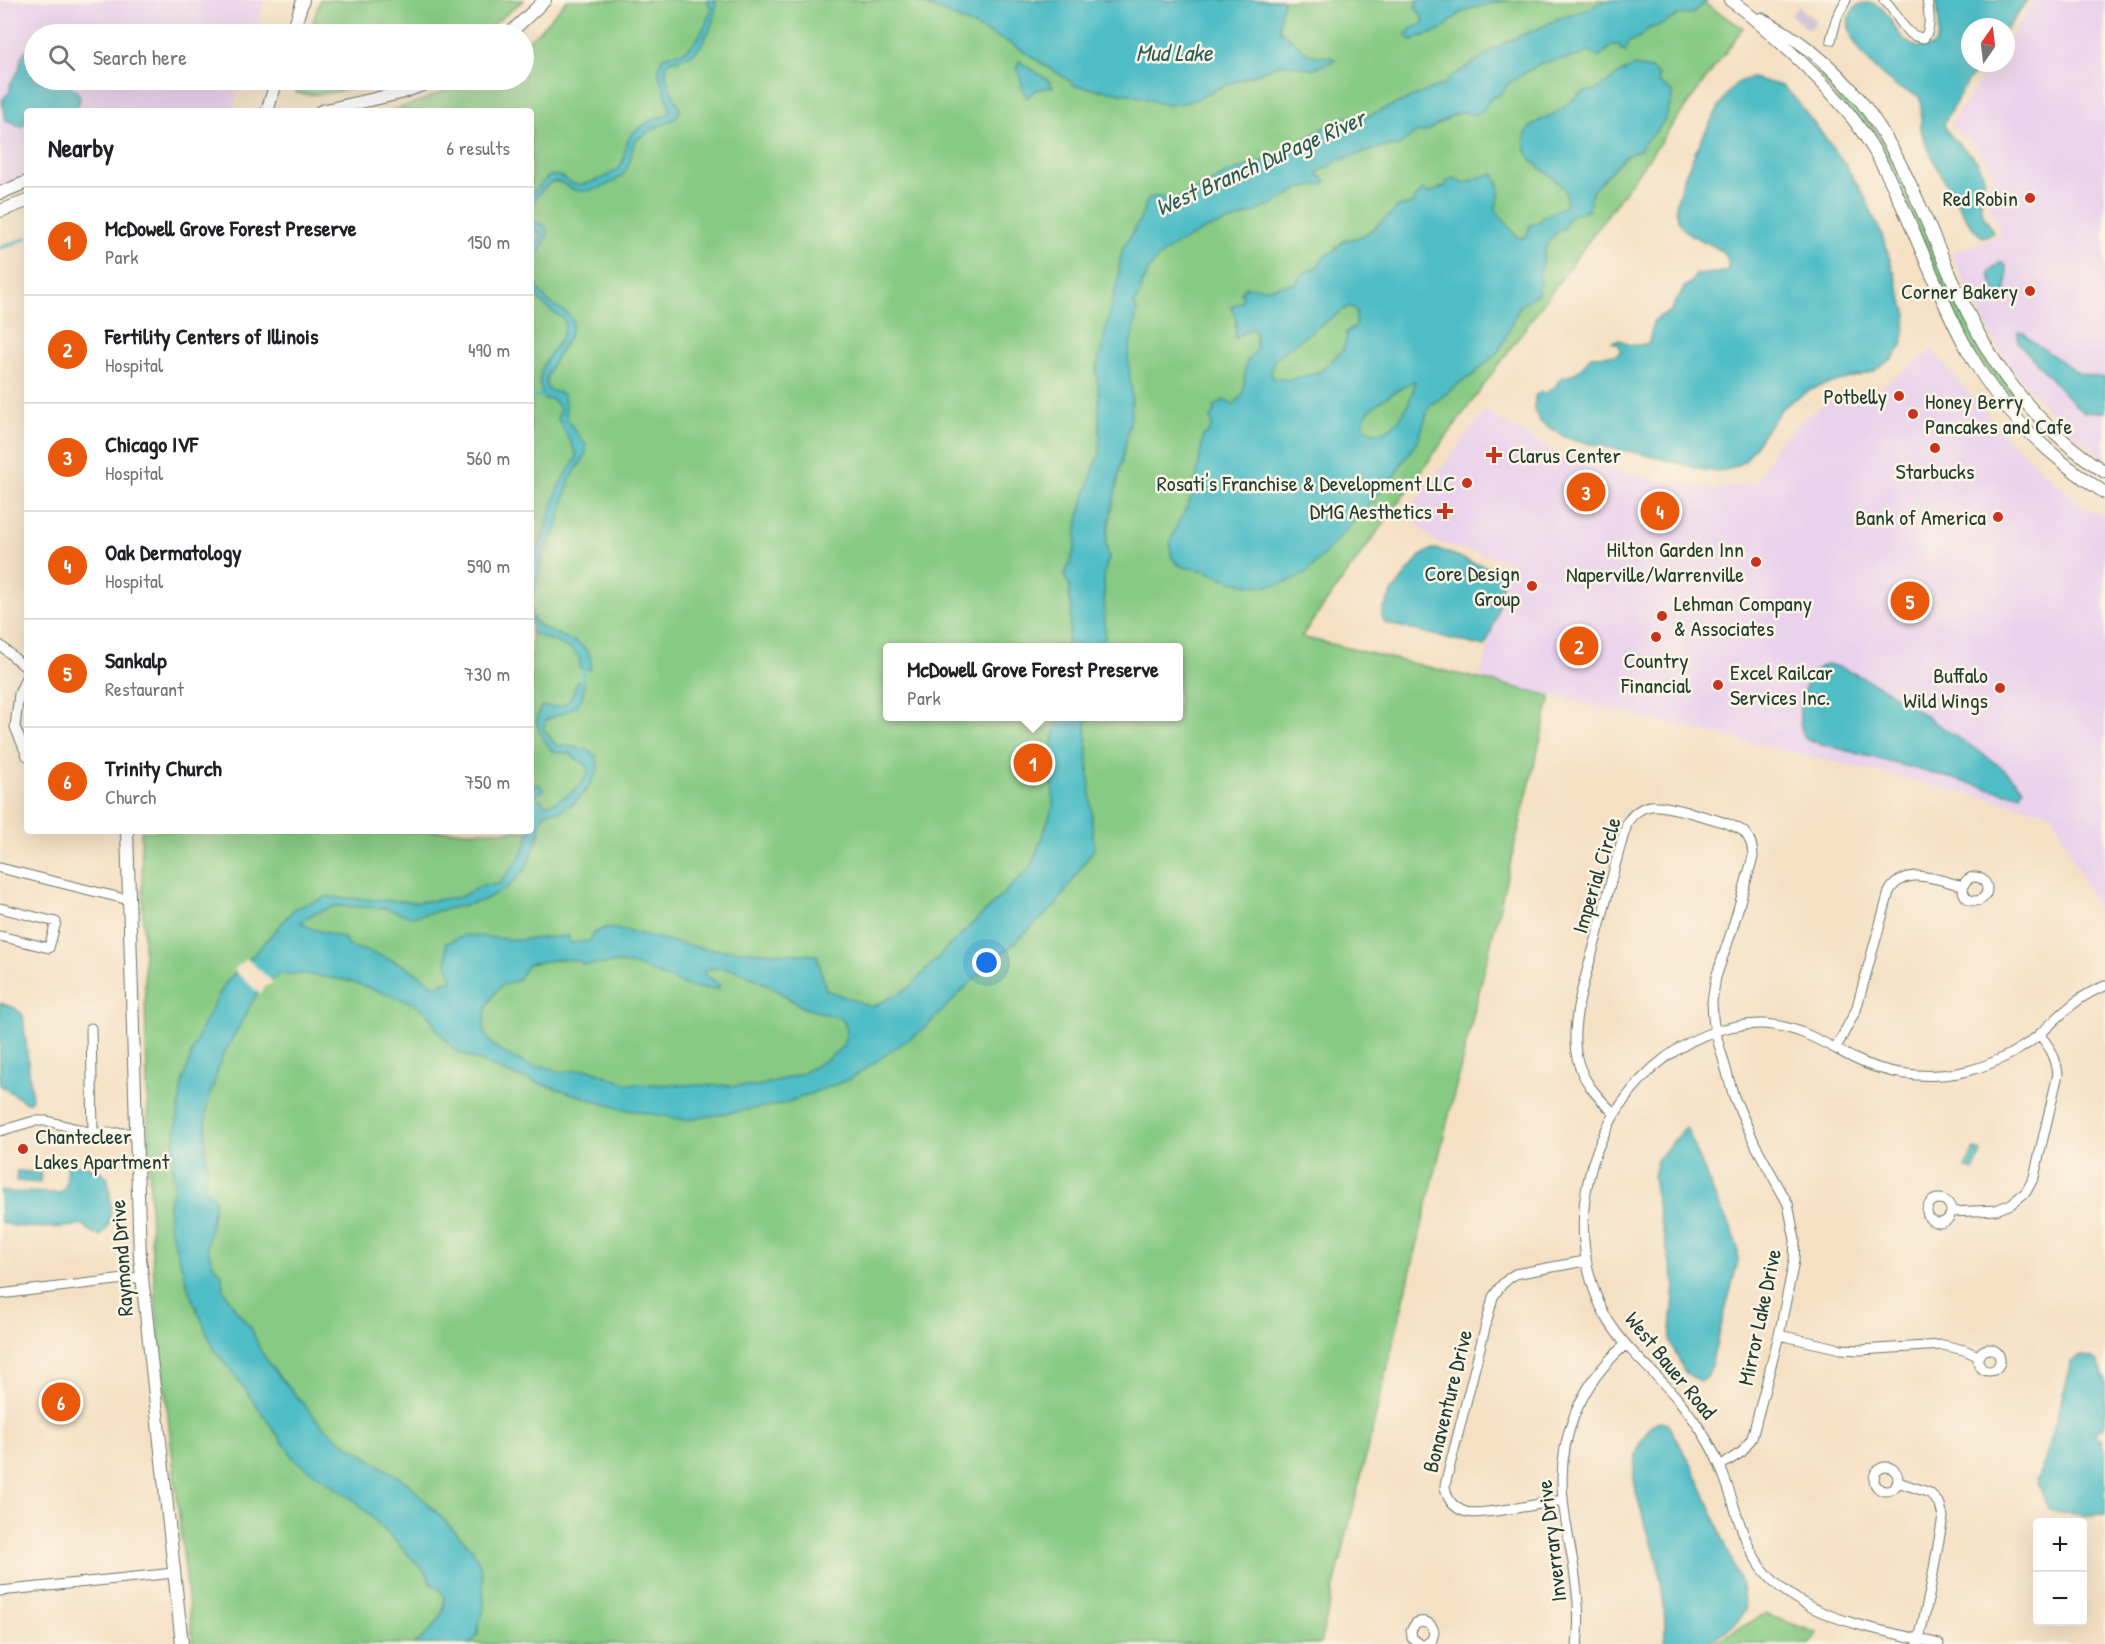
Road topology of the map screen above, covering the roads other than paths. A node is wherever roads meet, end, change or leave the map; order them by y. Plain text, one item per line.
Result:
1 (303, 0) edge
2 (545, 0) edge
3 (1846, 0) edge
4 (1884, 0) edge
5 (1927, 0) edge
6 (1732, 2) edge
7 (1746, 12) junction
8 (295, 24) edge
9 (520, 24) edge
10 (1832, 40) dead end
11 (274, 90) edge
12 (409, 90) edge
13 (268, 108) edge
14 (334, 108) edge
15 (24, 183) edge
16 (0, 193) edge
17 (24, 202) edge
18 (0, 211) edge
19 (2105, 472) edge
20 (2105, 493) edge
21 (0, 645) edge
22 (24, 666) edge
23 (24, 682) edge
24 (24, 749) edge
25 (127, 834) edge
26 (0, 869) edge
27 (1963, 886) dead end
28 (129, 900) junction
29 (0, 908) edge
30 (0, 936) edge
31 (2105, 987) edge
32 (91, 1028) dead end
33 (1715, 1031) junction
34 (2039, 1034) junction
35 (1836, 1048) junction
36 (1614, 1113) junction
37 (0, 1131) edge
38 (93, 1133) junction
39 (135, 1133) junction
40 (1951, 1212) dead end
41 (1585, 1261) junction
42 (141, 1277) junction
43 (0, 1294) edge
44 (1779, 1335) junction
45 (1625, 1345) junction
46 (1978, 1356) dead end
47 (1720, 1466) junction
48 (1898, 1482) dead end
49 (1563, 1500) junction
50 (174, 1574) junction
51 (0, 1591) edge
52 (1918, 1641) edge
53 (182, 1644) edge
54 (1418, 1644) edge
55 (1426, 1644) edge
56 (1577, 1644) edge
57 (1940, 1644) edge

1 - 8 street
2 - 9 street
3 - 10 street
4 - 5 street
6 - 7 street
7 - 19 street
7 - 20 street
11 - 13 street
12 - 14 street
15 - 16 street
17 - 18 street
21 - 22 street
23 - 24 street
25 - 28 street, Raymond Drive
26 - 28 street
27 - 35 street
28 - 39 street, Raymond Drive
29 - 30 street
31 - 34 street, West Bauer Road
32 - 38 street
33 - 35 street, West Bauer Road
33 - 36 street, West Bauer Road
33 - 36 street, Imperial Circle
33 - 44 street, Mirror Lake Drive
34 - 35 street, West Bauer Road
34 - 40 street
36 - 41 street, West Bauer Road
37 - 38 street
38 - 39 street
39 - 42 street, Raymond Drive
41 - 45 street, West Bauer Road
41 - 49 street, Bonaventure Drive
42 - 43 street
42 - 50 street, Raymond Drive
44 - 46 street
44 - 47 street, Mirror Lake Drive
45 - 47 street, West Bauer Road
45 - 49 street, Inverrary Drive
47 - 52 street, West Bauer Road
48 - 52 street
49 - 56 street, Inverrary Drive
50 - 51 street
50 - 53 street, Raymond Drive
52 - 57 street, West Bauer Road
54 - 55 street

